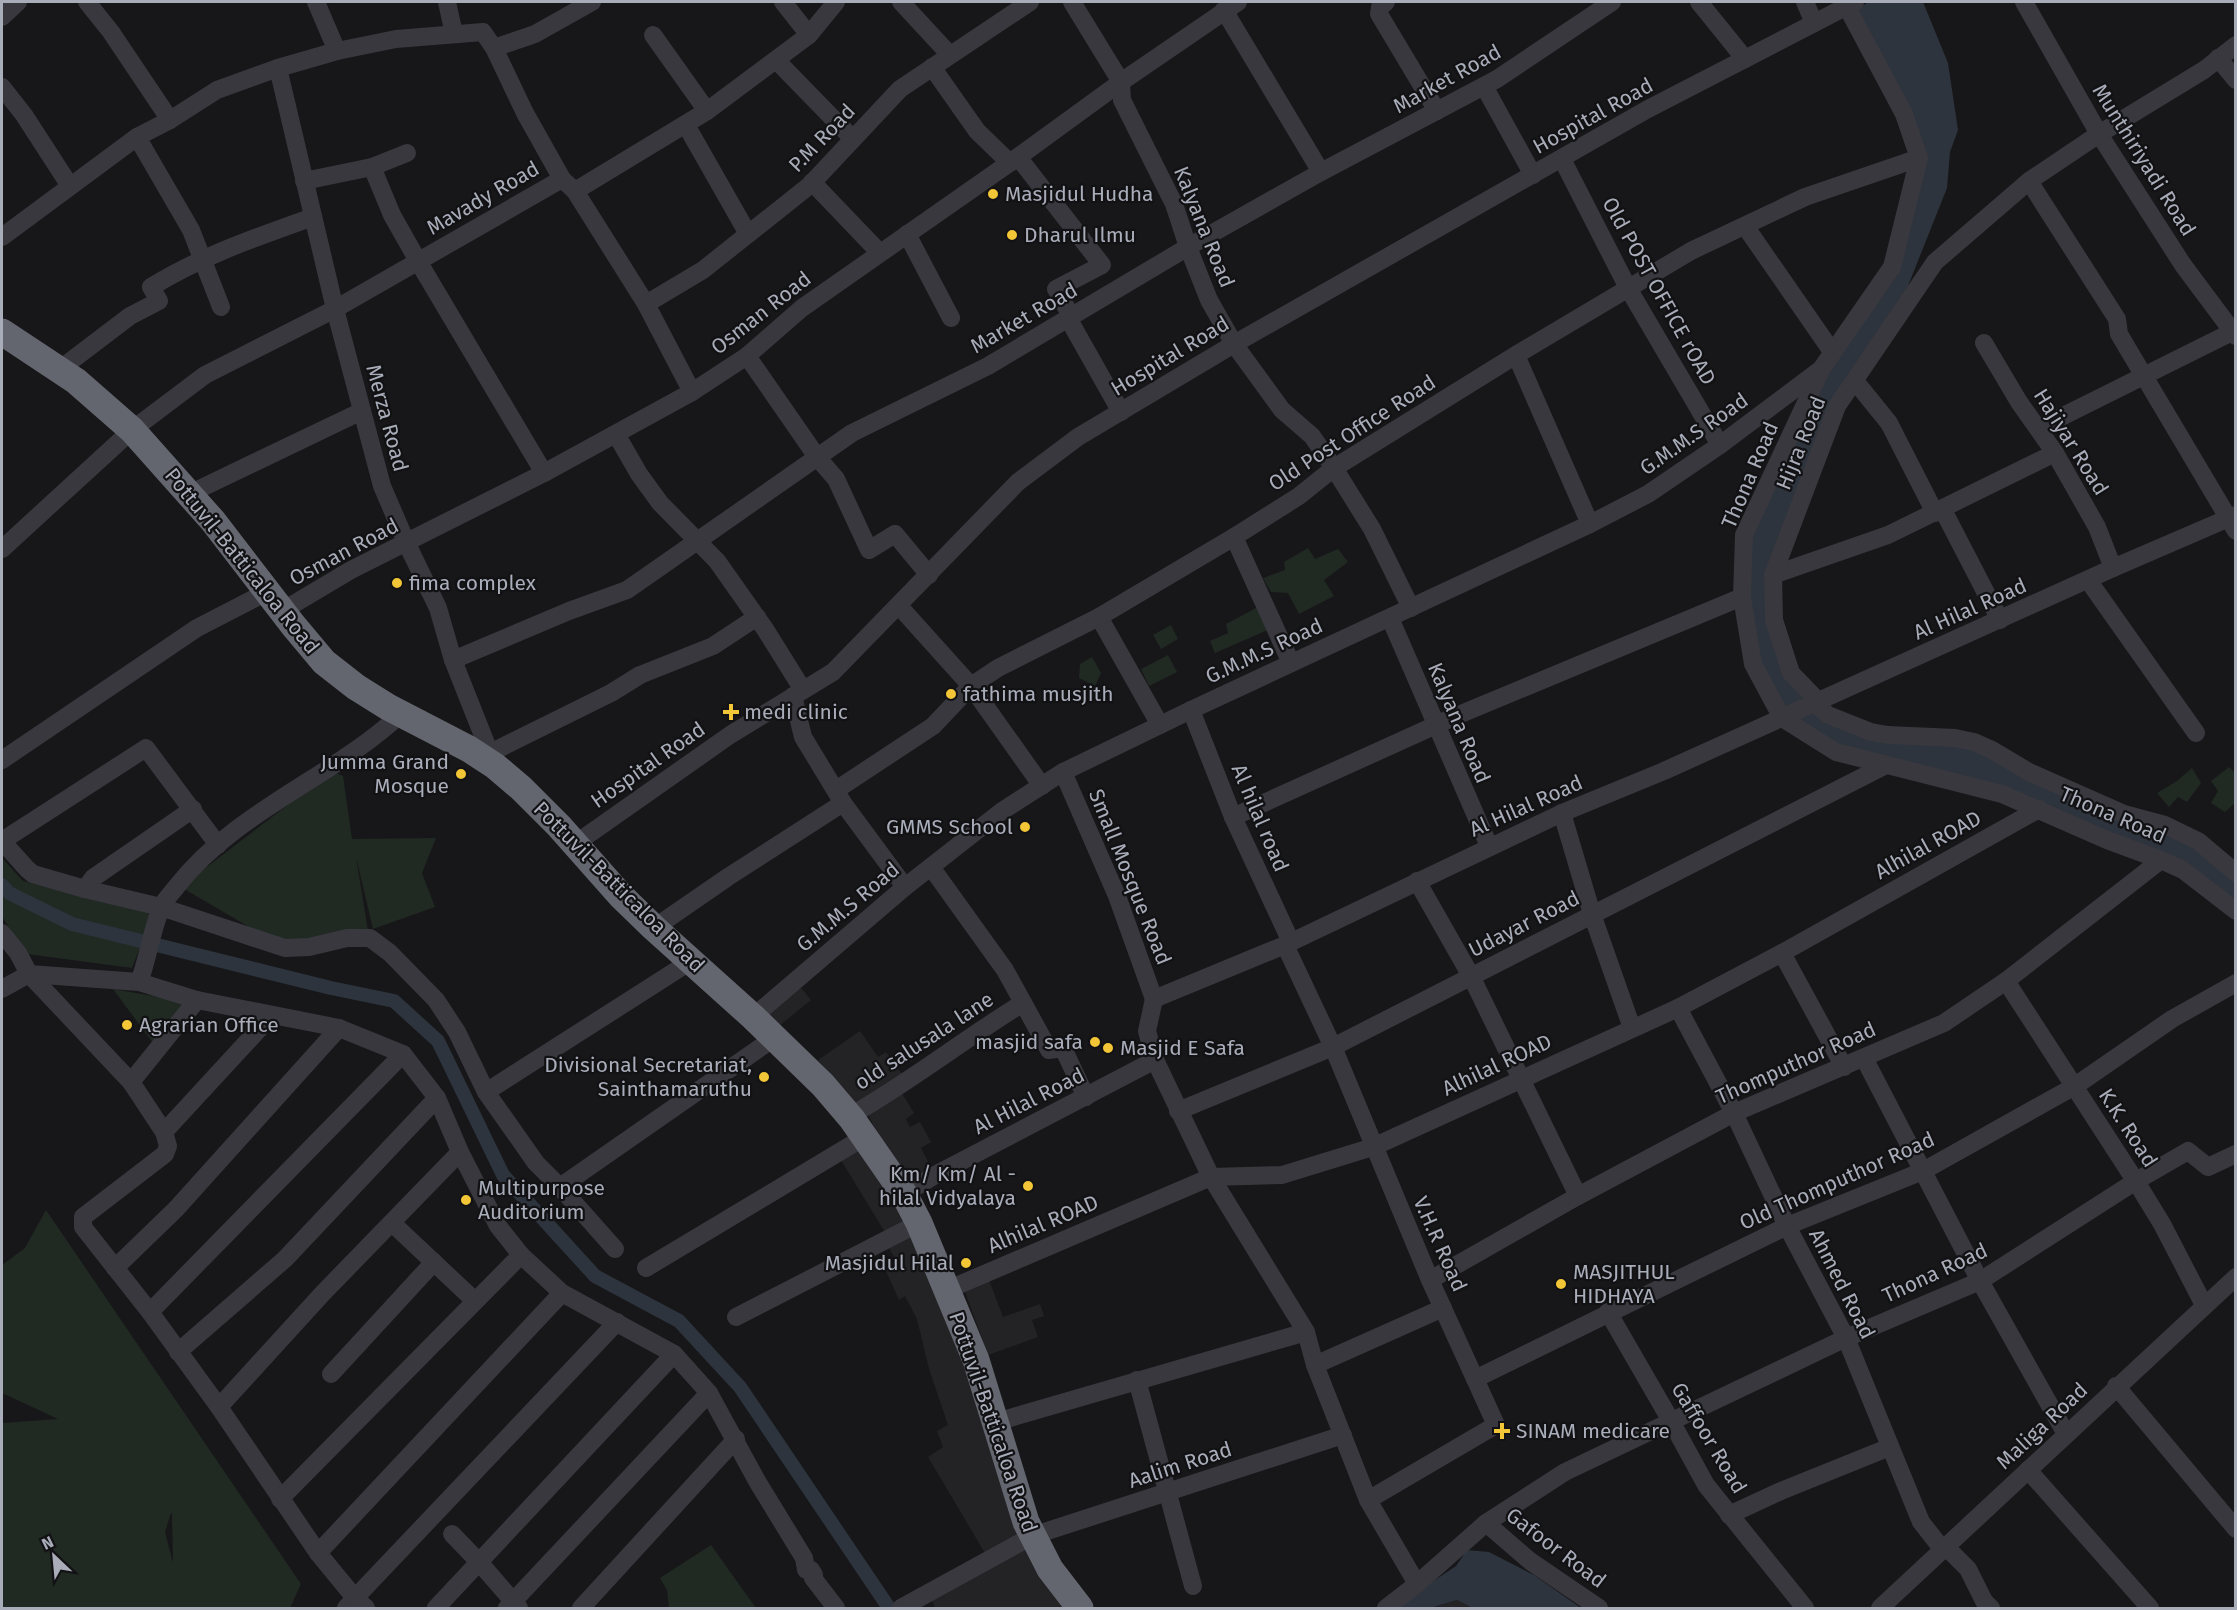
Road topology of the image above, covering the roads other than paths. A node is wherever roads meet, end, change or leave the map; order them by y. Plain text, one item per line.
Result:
1 (16, 2) edge
2 (87, 2) edge
3 (316, 2) edge
4 (447, 2) edge
5 (592, 2) edge
6 (783, 2) edge
7 (836, 2) edge
8 (902, 2) edge
9 (1030, 2) edge
10 (1072, 2) edge
11 (1386, 2) edge
12 (1612, 2) edge
13 (1699, 2) edge
14 (1804, 2) edge
15 (2024, 2) edge
16 (1851, 4) edge
17 (1231, 6) edge
18 (2, 18) edge
19 (1814, 23) junction
20 (454, 34) junction
21 (653, 34) dead end
22 (809, 35) junction
23 (2235, 45) edge
24 (494, 48) junction
25 (337, 51) junction
26 (950, 55) junction
27 (2218, 58) junction
28 (1745, 59) junction
29 (776, 60) junction
30 (932, 67) junction
31 (278, 68) junction
32 (2235, 80) edge
33 (1121, 82) junction
34 (1484, 86) junction
35 (2, 87) edge
36 (707, 111) junction
37 (1437, 111) junction
38 (170, 120) junction
39 (686, 125) junction
40 (2099, 134) junction
41 (137, 136) junction
42 (852, 139) junction
43 (407, 153) dead end
44 (1919, 158) junction
45 (1562, 159) junction
46 (1014, 160) junction
47 (372, 167) junction
48 (1321, 172) junction
49 (1533, 175) junction
50 (304, 181) junction
51 (2029, 181) junction
52 (813, 182) junction
53 (568, 185) junction
54 (70, 186) junction
55 (313, 217) junction
56 (1745, 225) junction
57 (748, 234) junction
58 (906, 234) junction
59 (2, 237) edge
60 (1188, 247) junction
61 (880, 253) junction
62 (203, 259) junction
63 (418, 261) junction
64 (1628, 288) junction
65 (646, 304) junction
66 (221, 307) dead end
67 (335, 309) junction
68 (1070, 317) junction
69 (951, 318) dead end
70 (2, 332) edge
71 (2235, 332) edge
72 (1984, 343) dead end
73 (1234, 344) junction
74 (1516, 355) junction
75 (747, 356) junction
76 (1828, 361) junction
77 (59, 370) junction
78 (2143, 376) junction
79 (1855, 381) junction
80 (692, 392) junction
81 (362, 411) junction
82 (1121, 412) junction
83 (2039, 428) junction
84 (132, 430) junction
85 (616, 434) junction
86 (1720, 445) junction
87 (2055, 453) junction
88 (817, 457) junction
89 (1334, 468) junction
90 (544, 473) junction
91 (189, 494) junction
92 (1939, 511) junction
93 (2233, 522) edge
94 (1590, 524) junction
95 (1234, 537) junction
96 (697, 540) junction
97 (407, 544) junction
98 (2, 549) edge
99 (2113, 568) junction
100 (929, 575) junction
101 (1773, 575) junction
102 (2088, 580) junction
103 (1742, 597) junction
104 (274, 601) junction
105 (899, 606) junction
106 (1411, 608) junction
107 (1099, 616) junction
108 (757, 617) junction
109 (1390, 618) junction
110 (2000, 620) junction
111 (453, 660) junction
112 (1291, 663) junction
113 (971, 686) junction
114 (798, 693) junction
115 (1817, 703) junction
116 (1191, 710) junction
117 (401, 714) junction
118 (1782, 718) junction
119 (1160, 725) junction
120 (1435, 726) junction
121 (2196, 733) dead end
122 (2, 760) edge
123 (493, 760) junction
124 (1886, 765) junction
125 (1063, 772) junction
126 (1042, 786) junction
127 (839, 796) junction
128 (193, 809) junction
129 (2039, 809) junction
130 (1562, 813) junction
131 (1233, 817) junction
132 (2, 841) edge
133 (574, 844) junction
134 (218, 845) junction
135 (1489, 846) junction
136 (2161, 860) junction
137 (931, 867) junction
138 (2235, 873) edge
139 (1416, 881) junction
140 (905, 887) junction
141 (85, 889) junction
142 (160, 910) junction
143 (2235, 911) edge
144 (1592, 914) junction
145 (654, 928) junction
146 (2, 933) edge
147 (1288, 943) junction
148 (1782, 953) junction
149 (691, 961) junction
150 (28, 974) junction
151 (1471, 976) junction
152 (141, 977) junction
153 (2006, 981) junction
154 (2235, 983) edge
155 (2, 989) edge
156 (197, 999) junction
157 (1154, 999) junction
158 (1023, 1003) junction
159 (1678, 1008) junction
160 (272, 1015) junction
161 (753, 1017) junction
162 (339, 1028) junction
163 (1632, 1028) junction
164 (774, 1038) junction
165 (1333, 1047) junction
166 (403, 1054) junction
167 (1864, 1058) junction
168 (1155, 1060) junction
169 (1844, 1067) junction
170 (1522, 1079) junction
171 (131, 1082) junction
172 (2075, 1086) junction
173 (486, 1092) junction
174 (1086, 1097) junction
175 (437, 1098) junction
176 (1178, 1111) junction
177 (1734, 1113) junction
178 (858, 1126) junction
179 (164, 1132) junction
180 (1373, 1147) junction
181 (460, 1152) junction
182 (2235, 1154) edge
183 (1923, 1171) junction
184 (1211, 1177) junction
185 (2136, 1181) junction
186 (560, 1187) junction
187 (904, 1194) junction
188 (1578, 1196) junction
189 (392, 1223) junction
190 (919, 1223) junction
191 (1787, 1226) junction
192 (615, 1248) dead end
193 (521, 1255) junction
194 (434, 1262) junction
195 (115, 1268) junction
196 (646, 1268) dead end
197 (2235, 1277) edge
198 (1430, 1280) junction
199 (1980, 1281) junction
200 (947, 1290) junction
201 (562, 1293) junction
202 (475, 1301) junction
203 (2204, 1305) junction
204 (1443, 1308) junction
205 (150, 1312) junction
206 (1608, 1312) junction
207 (736, 1317) dead end
208 (617, 1322) junction
209 (1306, 1332) junction
210 (1846, 1338) junction
211 (178, 1352) junction
212 (674, 1354) junction
213 (1315, 1365) junction
214 (331, 1374) dead end
215 (1476, 1379) junction
216 (1137, 1380) junction
217 (2116, 1386) junction
218 (709, 1393) junction
219 (219, 1407) junction
220 (1671, 1421) junction
221 (996, 1422) junction
222 (2066, 1434) junction
223 (1342, 1435) junction
224 (736, 1439) junction
225 (1890, 1447) junction
226 (2028, 1470) junction
227 (1168, 1492) junction
228 (280, 1499) junction
229 (1368, 1500) junction
230 (1729, 1515) junction
231 (2232, 1519) edge
232 (1486, 1523) junction
233 (452, 1534) dead end
234 (1032, 1536) junction
235 (1944, 1549) junction
236 (318, 1553) junction
237 (479, 1562) junction
238 (1417, 1584) junction
239 (1193, 1586) dead end
240 (909, 1604) edge
241 (356, 1605) edge
242 (513, 1606) edge
243 (436, 1608) edge
244 (581, 1608) edge
245 (836, 1608) edge
246 (1080, 1608) edge
247 (1386, 1608) edge
248 (1599, 1608) edge
249 (1805, 1608) edge
250 (1880, 1608) edge
251 (1991, 1608) edge
252 (2150, 1608) edge

1 - 18 street
2 - 38 street
3 - 25 street
4 - 20 street
5 - 24 street
6 - 22 street
7 - 22 street, Mavady Road
8 - 26 street
9 - 26 street, P.M Road
10 - 33 street, Kalyana Road
11 - 37 street, Market Road
12 - 34 street, Market Road
13 - 28 street
14 - 19 street
15 - 40 street, Munthiriyadi Road
16 - 19 street, Hospital Road
16 - 44 street
17 - 33 street, Osman Road
17 - 48 street
19 - 28 street, Hospital Road
20 - 24 street
20 - 25 street
21 - 36 street
22 - 29 street, Mavady Road
23 - 27 street, Hijra Road
24 - 53 street
25 - 31 street
26 - 30 street, P.M Road
27 - 32 street
27 - 40 street, Hijra Road
28 - 45 street, Hospital Road
29 - 36 street, Mavady Road
29 - 42 street
30 - 42 street, P.M Road
30 - 46 street
31 - 38 street
31 - 50 street, Merza Road
33 - 46 street, Osman Road
33 - 60 street, Kalyana Road
34 - 37 street, Market Road
34 - 49 street
35 - 54 street
36 - 39 street, Mavady Road
37 - 48 street, Market Road
38 - 41 street
39 - 53 street, Mavady Road
39 - 57 street
40 - 51 street, Hijra Road
40 - 71 street, Munthiriyadi Road
41 - 54 street
41 - 62 street
42 - 52 street, P.M Road
43 - 47 street
44 - 56 street, Old Post Office Road
44 - 76 street, Thona Road
45 - 49 street, Hospital Road
45 - 64 street, Old POST OFFICE rOAD
46 - 58 street, Osman Road
46 - 68 street
47 - 50 street
47 - 63 street
48 - 60 street, Market Road
49 - 73 street, Hospital Road
50 - 55 street, Merza Road
51 - 78 street
51 - 79 street, Hijra Road
52 - 57 street, P.M Road
52 - 61 street
53 - 63 street, Mavady Road
53 - 65 street
54 - 59 street
55 - 62 street
55 - 67 street, Merza Road
56 - 64 street, Old Post Office Road
56 - 76 street
57 - 65 street, P.M Road
58 - 61 street, Osman Road
58 - 69 street
60 - 68 street, Market Road
60 - 73 street, Kalyana Road
61 - 75 street, Osman Road
62 - 66 street
62 - 77 street
63 - 67 street, Mavady Road
63 - 90 street
64 - 74 street, Old Post Office Road
64 - 86 street, Old POST OFFICE rOAD
65 - 80 street
67 - 81 street, Merza Road
67 - 84 street, Mavady Road
68 - 82 street
68 - 88 street, Market Road
70 - 77 highway, Pottuvil-Batticaloa Road
71 - 78 street
72 - 83 street, Hajiyar Road
73 - 82 street, Hospital Road
73 - 89 street, Kalyana Road
74 - 89 street, Old Post Office Road
74 - 94 street
75 - 80 street, Osman Road
75 - 88 street
76 - 86 street, G.M.M.S Road
76 - 103 street, Thona Road
77 - 84 highway, Pottuvil-Batticaloa Road
78 - 83 street
78 - 93 street
79 - 92 street
79 - 101 street, Hijra Road
80 - 85 street, Osman Road
81 - 91 street
81 - 97 street, Merza Road
82 - 100 street, Hospital Road
83 - 87 street, Hajiyar Road
84 - 91 highway, Pottuvil-Batticaloa Road
84 - 98 street, Mavady Road
85 - 90 street, Osman Road
85 - 96 street
86 - 94 street, G.M.M.S Road
87 - 92 street
87 - 99 street, Hajiyar Road
88 - 96 street, Market Road
88 - 100 street
89 - 95 street, Old Post Office Road
89 - 106 street, Kalyana Road
90 - 97 street, Osman Road
91 - 104 highway, Pottuvil-Batticaloa Road
92 - 101 street
92 - 110 street
93 - 99 street, Al Hilal Road
94 - 106 street, G.M.M.S Road
95 - 107 street, Old Post Office Road
95 - 112 street
96 - 108 street
96 - 111 street, Market Road
97 - 104 street, Osman Road
97 - 111 street, Merza Road
99 - 102 street, Al Hilal Road
100 - 105 street, Hospital Road
101 - 115 street, Hijra Road
102 - 110 street, Al Hilal Road
102 - 121 street
103 - 118 street, Thona Road
103 - 120 street
104 - 117 highway, Pottuvil-Batticaloa Road
104 - 122 street, Osman Road
105 - 113 street
105 - 114 street, Hospital Road
106 - 109 street, G.M.M.S Road
107 - 113 street, Old Post Office Road
107 - 119 street
108 - 114 street
108 - 123 street
109 - 112 street, G.M.M.S Road
109 - 120 street, Kalyana Road
110 - 115 street, Al Hilal Road
111 - 123 street, Merza Road
112 - 116 street, G.M.M.S Road
113 - 126 street
113 - 127 street, Old Post Office Road
114 - 127 street
114 - 133 street, Hospital Road
115 - 118 street, Al Hilal Road
115 - 138 street, Hijra Road
116 - 119 street, G.M.M.S Road
116 - 131 street, Al hilal road
117 - 123 highway, Pottuvil-Batticaloa Road
117 - 134 street
118 - 124 street, Thona Road
118 - 130 street, Al Hilal Road
119 - 125 street, G.M.M.S Road
120 - 131 street
120 - 135 street, Kalyana Road
123 - 133 highway, Pottuvil-Batticaloa Road
124 - 129 street, Thona Road
124 - 144 street, Udayar Road
125 - 126 street, G.M.M.S Road
125 - 157 street, Small Mosque Road
126 - 137 street, G.M.M.S Road
127 - 140 street
127 - 145 street, Old Post Office Road
128 - 132 street
128 - 134 street
128 - 141 street
129 - 136 street, Thona Road
129 - 148 street, Alhilal ROAD
130 - 135 street, Al Hilal Road
130 - 144 street
131 - 147 street, Al hilal road
132 - 141 street
133 - 145 highway, Pottuvil-Batticaloa Road
134 - 142 street
135 - 139 street, Al Hilal Road
136 - 143 street, Thona Road
136 - 153 street, Thomputhor Road
137 - 140 street, G.M.M.S Road
137 - 158 street
139 - 147 street, Al Hilal Road
139 - 151 street
140 - 161 street, G.M.M.S Road
141 - 142 street
142 - 152 street
142 - 173 street
144 - 151 street, Udayar Road
144 - 163 street
145 - 149 highway, Pottuvil-Batticaloa Road
146 - 150 street
147 - 157 street, Al Hilal Road
147 - 165 street, V.H.R Road
148 - 159 street, Alhilal ROAD
148 - 169 street
149 - 161 highway, Pottuvil-Batticaloa Road
149 - 173 street
150 - 152 street
150 - 155 street
150 - 171 street
151 - 165 street, Udayar Road
151 - 170 street
152 - 156 street
153 - 167 street, Thomputhor Road
153 - 172 street, K.K. Road
154 - 172 street, Old Thomputhor Road
156 - 160 street
156 - 171 street
157 - 168 street
158 - 174 street
158 - 178 street, old salusala lane
159 - 163 street, Alhilal ROAD
159 - 177 street, Ahmed Road
160 - 162 street
160 - 179 street
161 - 164 highway, Pottuvil-Batticaloa Road
162 - 166 street
162 - 195 street
163 - 170 street, Alhilal ROAD
164 - 178 highway, Pottuvil-Batticaloa Road
164 - 186 street
165 - 176 street, Udayar Road
165 - 180 street, V.H.R Road
166 - 175 street
166 - 205 street
167 - 169 street, Thomputhor Road
167 - 183 street
168 - 174 street, Al Hilal Road
168 - 176 street
169 - 177 street, Thomputhor Road
170 - 180 street, Alhilal ROAD
170 - 188 street
171 - 179 street
172 - 183 street, Old Thomputhor Road
172 - 185 street, K.K. Road
173 - 186 street
174 - 187 street, Al Hilal Road
175 - 181 street
175 - 211 street
176 - 184 street
177 - 188 street, Thomputhor Road
177 - 191 street, Ahmed Road
178 - 187 highway, Pottuvil-Batticaloa Road
178 - 196 street, old salusala lane
179 - 195 street
180 - 184 street, Alhilal ROAD
180 - 198 street, V.H.R Road
181 - 189 street
181 - 193 street
182 - 185 street, Thona Road
183 - 191 street, Old Thomputhor Road
183 - 199 street
184 - 200 street, Alhilal ROAD
184 - 209 street
185 - 199 street, Thona Road
185 - 203 street, K.K. Road
186 - 192 street
187 - 190 highway, Pottuvil-Batticaloa Road
188 - 198 street, Thomputhor Road
189 - 194 street
189 - 219 street
190 - 200 highway, Pottuvil-Batticaloa Road
190 - 207 street
191 - 206 street, Old Thomputhor Road
191 - 210 street, Ahmed Road
193 - 201 street
193 - 202 street
194 - 202 street
194 - 214 street
195 - 205 street
197 - 203 street, Maliga Road
198 - 204 street, V.H.R Road
199 - 210 street, Thona Road
199 - 222 street
200 - 221 highway, Pottuvil-Batticaloa Road
201 - 208 street
201 - 236 street
202 - 228 street
203 - 217 street, Maliga Road
204 - 213 street
204 - 215 street, V.H.R Road
205 - 211 street
206 - 215 street, Old Thomputhor Road
206 - 220 street, Gaffoor Road
208 - 212 street
208 - 241 street
209 - 213 street
209 - 216 street
210 - 220 street, Thona Road
210 - 225 street, Ahmed Road
211 - 219 street
212 - 218 street
212 - 237 street
213 - 223 street
215 - 229 street, V.H.R Road
216 - 221 street
216 - 227 street
217 - 222 street, Maliga Road
217 - 231 street
218 - 224 street
218 - 242 street
219 - 228 street
220 - 230 street, Gaffoor Road
220 - 232 street, Thona Road
221 - 234 highway, Pottuvil-Batticaloa Road
222 - 226 street, Maliga Road
223 - 227 street, Aalim Road
223 - 229 street
224 - 244 street
224 - 245 street
225 - 230 street
225 - 235 street, Ahmed Road
226 - 235 street, Maliga Road
226 - 252 street
227 - 234 street, Aalim Road
227 - 239 street
228 - 236 street
229 - 238 street
230 - 249 street, Gaffoor Road
232 - 238 street, Thona Road
232 - 248 street, Gafoor Road
233 - 237 street
234 - 240 street, Aalim Road
234 - 246 highway, Pottuvil-Batticaloa Road
235 - 250 street, Maliga Road
235 - 251 street, Ahmed Road
236 - 241 street
237 - 242 street
237 - 243 street
238 - 247 street, Thona Road

